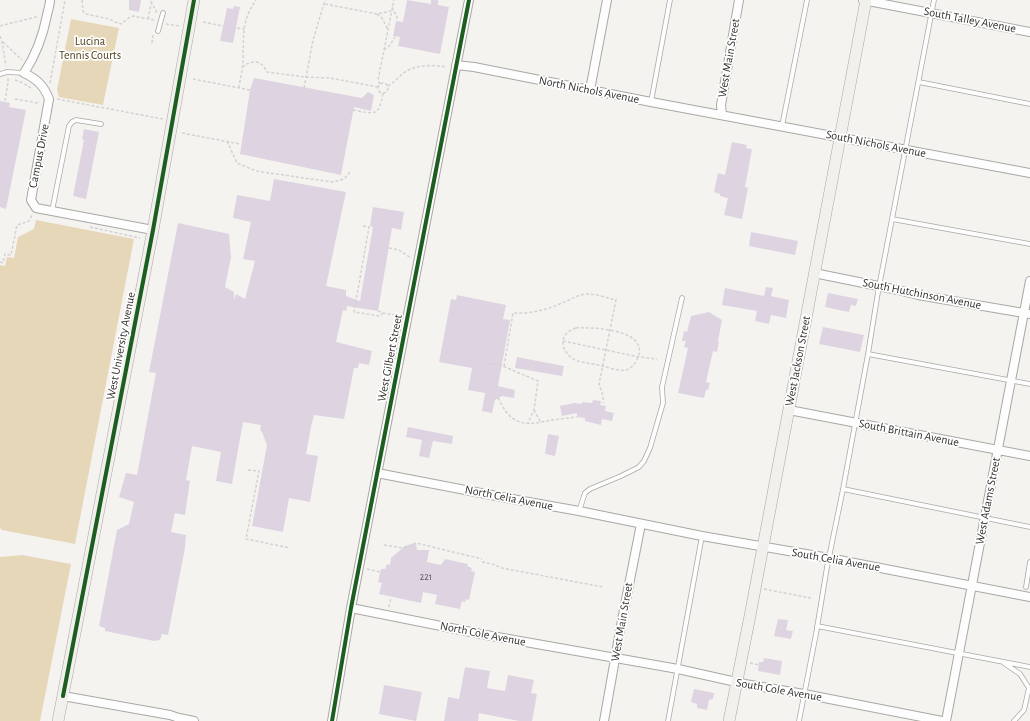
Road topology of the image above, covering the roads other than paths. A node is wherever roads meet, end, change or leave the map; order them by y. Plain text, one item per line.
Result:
1 (50, 0) edge
2 (194, 0) edge
3 (468, 0) edge
4 (606, 0) edge
5 (670, 0) edge
6 (739, 0) edge
7 (807, 0) edge
8 (865, 0) edge
9 (934, 0) edge
10 (163, 13) dead end
11 (932, 13) junction
12 (158, 31) dead end
13 (1030, 32) edge
14 (456, 65) junction
15 (24, 73) junction
16 (0, 74) edge
17 (919, 82) junction
18 (590, 90) junction
19 (651, 102) junction
20 (1030, 104) edge
21 (722, 115) junction
22 (101, 124) dead end
23 (782, 126) junction
24 (840, 138) junction
25 (906, 150) junction
26 (1030, 173) edge
27 (52, 211) junction
28 (892, 219) junction
29 (153, 230) junction
30 (1030, 244) edge
31 (814, 274) junction
32 (1030, 281) edge
33 (880, 286) junction
34 (682, 298) dead end
35 (1027, 314) edge
36 (868, 354) junction
37 (1011, 380) junction
38 (1030, 384) edge
39 (789, 410) junction
40 (855, 422) junction
41 (998, 450) junction
42 (1030, 456) edge
43 (377, 473) junction
44 (843, 489) junction
45 (579, 511) junction
46 (985, 518) junction
47 (641, 524) junction
48 (1030, 528) edge
49 (702, 536) junction
50 (763, 547) junction
51 (829, 558) junction
52 (1030, 562) edge
53 (972, 586) junction
54 (1026, 587) dead end
55 (1030, 597) edge
56 (351, 608) junction
57 (817, 626) junction
58 (959, 653) junction
59 (616, 657) junction
60 (1002, 662) junction
61 (1030, 667) edge
62 (678, 669) junction
63 (736, 682) junction
64 (804, 694) junction
65 (63, 696) junction
66 (58, 721) edge
67 (194, 721) edge
68 (332, 721) edge
69 (604, 721) edge
70 (668, 721) edge
71 (729, 721) edge
72 (799, 721) edge
73 (942, 721) edge
74 (946, 721) edge
75 (1014, 721) edge

1 - 15 street
2 - 29 main road, West University Avenue
3 - 14 street, West Gilbert Street
4 - 18 street
5 - 19 lane
6 - 21 street, West Main Street
7 - 23 lane
8 - 11 street, South Talley Avenue
8 - 24 main road, West Jackson Street
9 - 11 lane
10 - 12 lane
11 - 13 street, South Talley Avenue
11 - 17 lane
14 - 18 street, North Nichols Avenue
14 - 43 street, West Gilbert Street
15 - 16 lane
15 - 27 street, Campus Drive
17 - 20 lane
17 - 25 lane
18 - 19 street, North Nichols Avenue
19 - 21 street, North Nichols Avenue
21 - 23 street, South Nichols Avenue
22 - 27 lane
23 - 24 street, South Nichols Avenue
24 - 25 street, South Nichols Avenue
24 - 31 main road, West Jackson Street
25 - 26 street, South Nichols Avenue
25 - 28 lane
27 - 29 street, Campus Drive
28 - 30 lane
28 - 33 lane
29 - 65 main road, West University Avenue
31 - 33 street, South Hutchinson Avenue
31 - 39 main road, West Jackson Street
32 - 35 street, West Adams Street
33 - 35 street, South Hutchinson Avenue
33 - 36 lane
34 - 45 lane
35 - 37 street, West Adams Street
36 - 37 lane
36 - 40 lane
37 - 38 lane
37 - 41 street, West Adams Street
39 - 40 street, South Brittain Avenue
39 - 50 main road, West Jackson Street
40 - 41 street, South Brittain Avenue
40 - 44 lane
41 - 42 street, South Brittain Avenue
41 - 46 street, West Adams Street
43 - 45 street, North Celia Avenue
43 - 56 street, West Gilbert Street
44 - 46 lane
44 - 51 lane
45 - 47 street, North Celia Avenue
46 - 48 lane
46 - 53 street, West Adams Street
47 - 49 street, South Celia Avenue
47 - 59 street, West Main Street
49 - 50 street, South Celia Avenue
49 - 62 lane
50 - 51 street, South Celia Avenue
50 - 63 main road, West Jackson Street
51 - 53 street, South Celia Avenue
51 - 57 lane
52 - 54 lane
53 - 55 street, South Celia Avenue
53 - 58 street, West Adams Street
56 - 59 street, North Cole Avenue
56 - 68 street, West Gilbert Street
57 - 58 lane
57 - 64 lane
58 - 60 lane
58 - 74 street, West Adams Street
59 - 62 street, South Cole Avenue
59 - 69 street, West Main Street
60 - 61 lane
60 - 75 lane
62 - 63 street, South Cole Avenue
62 - 70 lane
63 - 64 street, South Cole Avenue
63 - 71 main road, West Jackson Street
64 - 72 lane
64 - 73 street, South Cole Avenue
65 - 66 main road, West University Avenue
65 - 67 street

